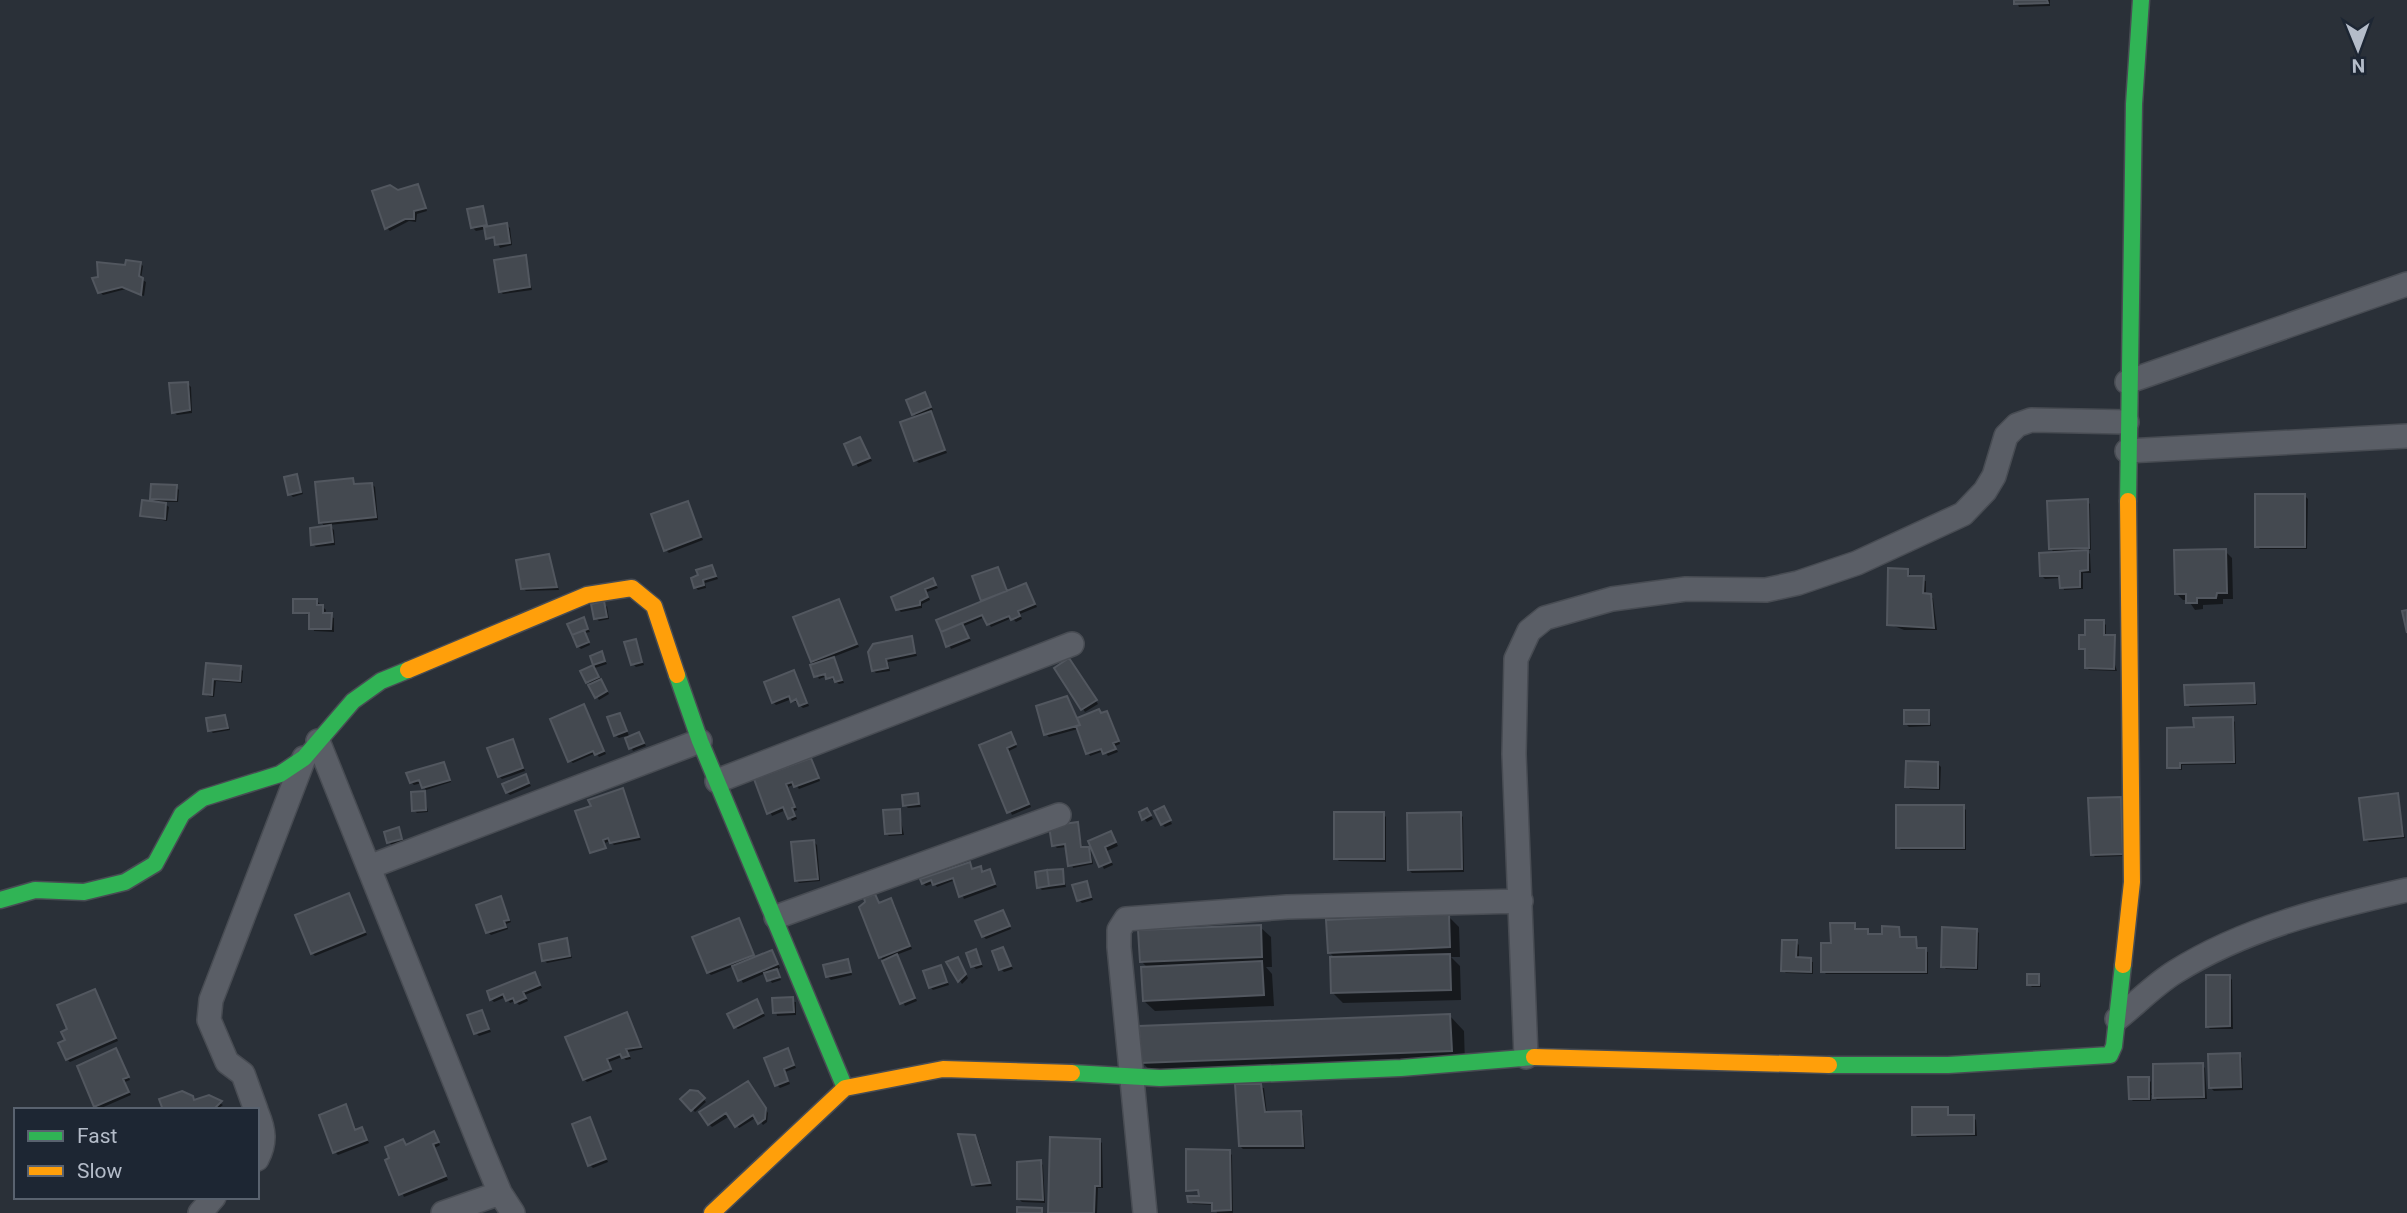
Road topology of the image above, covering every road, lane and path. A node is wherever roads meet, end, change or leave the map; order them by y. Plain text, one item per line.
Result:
1 (2141, 0) edge
2 (2407, 284) edge
3 (2127, 382) junction
4 (2126, 422) junction
5 (2407, 436) edge
6 (2127, 451) junction
7 (1072, 644) dead end
8 (700, 741) junction
9 (311, 750) junction
10 (717, 781) junction
11 (1059, 815) dead end
12 (369, 867) junction
13 (2407, 890) edge
14 (0, 900) edge
15 (1521, 901) junction
16 (776, 917) junction
17 (2117, 1019) junction
18 (1526, 1057) junction
19 (1132, 1075) junction
20 (845, 1088) junction
21 (256, 1108) edge
22 (259, 1116) edge
23 (259, 1155) edge
24 (500, 1193) junction
25 (212, 1199) edge
26 (200, 1213) edge
27 (443, 1213) edge
28 (513, 1213) edge
29 (712, 1213) edge
30 (1145, 1213) edge

1 - 3 street
2 - 3 street
3 - 4 street
4 - 6 street
4 - 15 street
5 - 6 street
6 - 17 street
7 - 10 street
8 - 9 street
8 - 10 street
8 - 12 street
9 - 12 street
9 - 14 street
9 - 21 street
10 - 16 street
11 - 16 street
12 - 24 street
13 - 17 street
15 - 18 street
15 - 19 street
16 - 20 street
17 - 18 street
18 - 19 street
19 - 20 street
19 - 30 street
20 - 29 street
22 - 23 street
24 - 27 street
24 - 28 street
25 - 26 street

